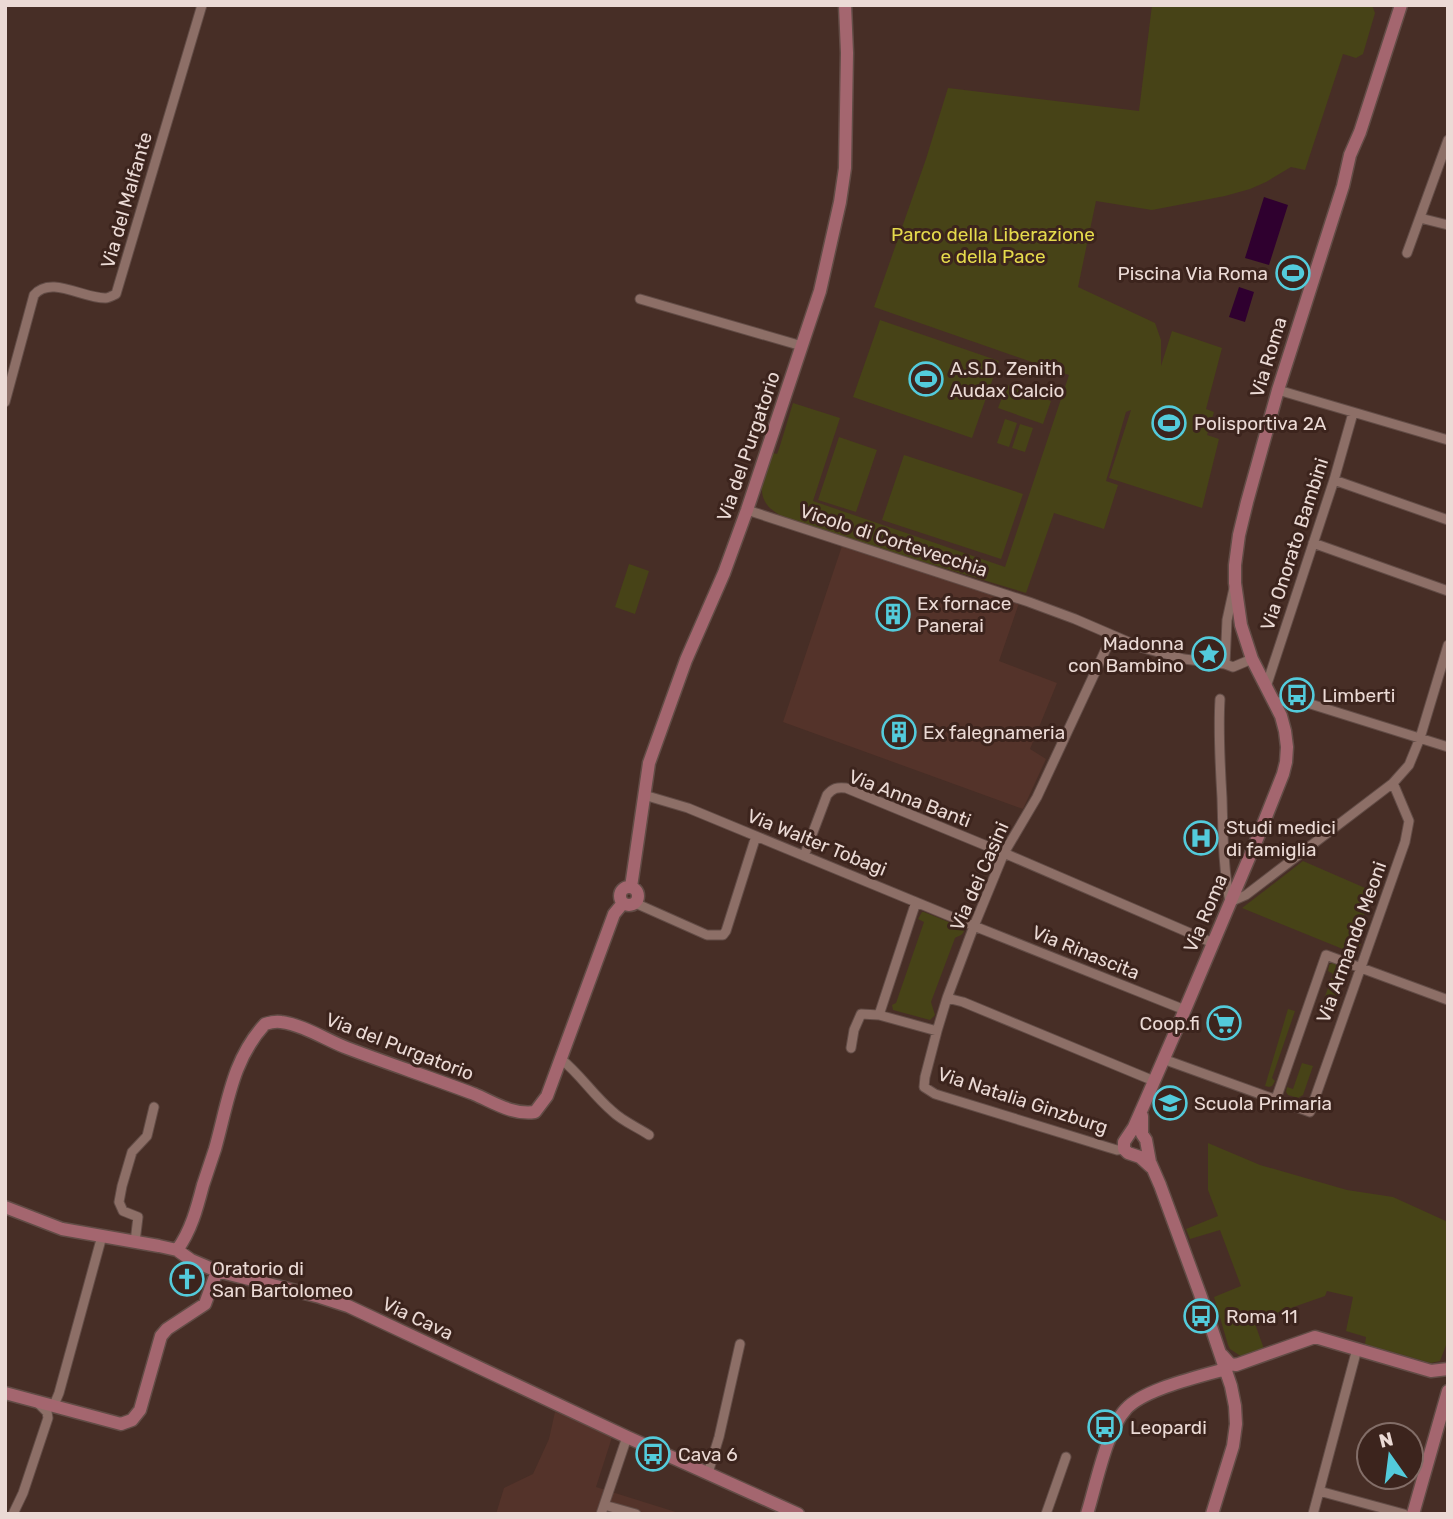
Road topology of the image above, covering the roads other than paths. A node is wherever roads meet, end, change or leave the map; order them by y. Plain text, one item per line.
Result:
1 (202, 5) edge
2 (845, 5) edge
3 (1401, 5) edge
4 (1448, 139) edge
5 (1420, 218) junction
6 (1448, 225) edge
7 (1407, 253) dead end
8 (640, 299) dead end
9 (802, 346) junction
10 (1278, 390) junction
11 (5, 402) edge
12 (1353, 413) junction
13 (1448, 440) edge
14 (1334, 480) junction
15 (747, 510) junction
16 (1448, 520) edge
17 (1313, 543) junction
18 (1235, 583) junction
19 (1448, 591) edge
20 (1112, 636) junction
21 (1448, 645) edge
22 (1252, 659) junction
23 (1225, 664) junction
24 (1266, 687) junction
25 (1220, 699) dead end
26 (1274, 702) junction
27 (1420, 737) junction
28 (1448, 747) edge
29 (1394, 783) junction
30 (644, 795) junction
31 (756, 836) junction
32 (1004, 853) junction
33 (804, 856) junction
34 (916, 902) junction
35 (1230, 902) junction
36 (629, 903) junction
37 (974, 926) junction
38 (1213, 943) junction
39 (1361, 968) junction
40 (947, 998) junction
41 (1448, 1000) edge
42 (1185, 1010) junction
43 (879, 1015) junction
44 (937, 1031) junction
45 (851, 1048) dead end
46 (561, 1059) junction
47 (1163, 1059) junction
48 (1154, 1081) junction
49 (1276, 1099) junction
50 (154, 1107) dead end
51 (649, 1135) dead end
52 (1139, 1143) junction
53 (1124, 1149) joint
54 (5, 1208) edge
55 (102, 1236) junction
56 (135, 1242) junction
57 (177, 1250) junction
58 (217, 1271) junction
59 (740, 1344) dead end
60 (1357, 1349) junction
61 (1231, 1367) junction
62 (1448, 1369) edge
63 (1448, 1391) edge
64 (5, 1393) edge
65 (35, 1402) junction
66 (54, 1405) junction
67 (626, 1437) junction
68 (1066, 1457) dead end
69 (708, 1473) junction
70 (1319, 1491) junction
71 (602, 1509) edge
72 (13, 1514) edge
73 (636, 1514) edge
74 (798, 1514) edge
75 (1046, 1514) edge
76 (1087, 1514) edge
77 (1212, 1514) edge
78 (1313, 1514) edge
79 (1404, 1514) edge
80 (1413, 1514) edge

1 - 11 street, Via del Malfante
2 - 9 street, Via del Purgatorio
3 - 10 street, Via Roma
4 - 5 street
5 - 6 street
5 - 7 street
8 - 9 street
9 - 15 street, Via del Purgatorio
10 - 12 street
10 - 18 street, Via Roma
12 - 13 street
12 - 14 street, Via Onorato Bambini
14 - 16 street
14 - 17 street, Via Onorato Bambini
15 - 20 street, Vicolo di Cortevecchia
15 - 30 street, Via del Purgatorio
17 - 19 street
17 - 24 street, Via Onorato Bambini
18 - 22 street, Via Roma
18 - 23 street, Via Roma
20 - 23 street
20 - 32 street, Via dei Casini
21 - 27 street
22 - 23 street
22 - 24 street, Via Roma
24 - 26 street, Via Roma
25 - 35 street
26 - 27 street
26 - 35 street, Via Roma
27 - 28 street
27 - 29 street
29 - 35 street
29 - 39 street, Via Armando Meoni
30 - 31 street, Via Walter Tobagi
30 - 36 street, Via del Purgatorio
31 - 33 street, Via Walter Tobagi
31 - 36 street
32 - 33 street, Via Anna Banti
32 - 37 street, Via dei Casini
32 - 38 street
33 - 34 street, Via Walter Tobagi
34 - 37 street, Via Walter Tobagi
34 - 43 street
35 - 38 street, Via Roma
36 - 46 street, Via del Purgatorio
37 - 40 street, Via dei Casini
37 - 42 street, Via Rinascita
38 - 42 street, Via Roma
39 - 41 street
39 - 49 street
39 - 49 street, Via Armando Meoni
40 - 44 street, Via dei Casini
40 - 48 street
42 - 47 street, Via Roma
43 - 44 street
43 - 45 street
44 - 53 street, Via Natalia Ginzburg
46 - 51 street
46 - 57 street, Via del Purgatorio
47 - 48 street, Via Roma
47 - 49 street
48 - 52 street, Via Roma
50 - 56 street
52 - 53 street, Via Roma
52 - 61 street
54 - 55 street, Via Cava
55 - 56 street, Via Cava
55 - 66 street
56 - 57 street, Via Cava
57 - 58 street, Via Cava
58 - 66 street
58 - 67 street, Via Cava
59 - 69 street
60 - 61 street
60 - 62 street
60 - 70 street
61 - 76 street
61 - 77 street
63 - 80 street
64 - 65 street
65 - 66 street
65 - 72 street
67 - 69 street, Via Cava
67 - 71 street
68 - 75 street
69 - 74 street, Via Cava
70 - 78 street
70 - 79 street
71 - 73 street

